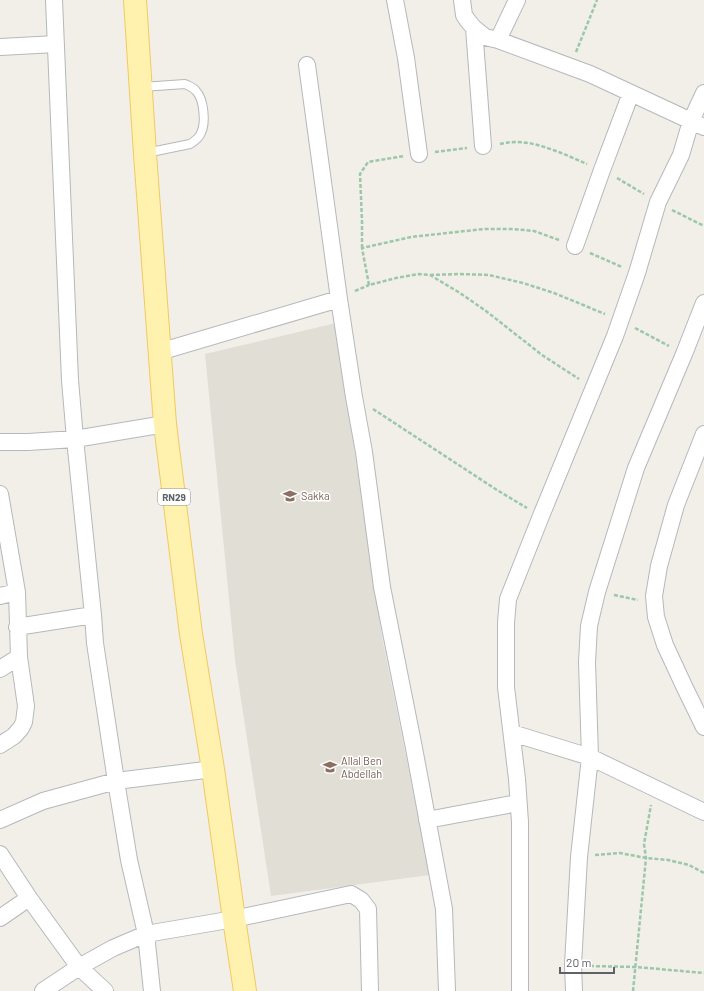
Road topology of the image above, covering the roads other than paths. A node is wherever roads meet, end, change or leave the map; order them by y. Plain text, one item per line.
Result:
1 (54, 0) edge
2 (135, 0) edge
3 (394, 0) edge
4 (462, 0) edge
5 (517, 0) edge
6 (474, 28) junction
7 (498, 40) junction
8 (56, 44) junction
9 (0, 47) edge
10 (307, 66) dead end
11 (141, 88) junction
12 (631, 93) junction
13 (704, 93) edge
14 (698, 124) edge
15 (483, 146) road end
16 (145, 154) junction
17 (419, 154) road end
18 (575, 246) road end
19 (340, 299) junction
20 (704, 303) edge
21 (159, 352) junction
22 (165, 424) junction
23 (704, 434) edge
24 (75, 439) junction
25 (0, 442) edge
26 (0, 494) edge
27 (17, 592) junction
28 (0, 596) edge
29 (93, 615) junction
30 (17, 627) junction
31 (19, 657) junction
32 (0, 669) edge
33 (704, 727) edge
34 (512, 734) junction
35 (0, 745) edge
36 (590, 757) junction
37 (213, 769) junction
38 (116, 781) junction
39 (518, 803) junction
40 (704, 812) edge
41 (0, 820) edge
42 (427, 820) junction
43 (0, 854) edge
44 (29, 898) junction
45 (0, 918) edge
46 (234, 919) junction
47 (146, 934) junction
48 (79, 967) junction
49 (43, 991) edge
50 (105, 991) edge
51 (152, 991) edge
52 (244, 991) edge
53 (370, 991) edge
54 (447, 991) edge
55 (520, 991) edge
56 (574, 991) edge

1 - 8 street
2 - 11 main road, RN29
3 - 17 street
4 - 6 street
5 - 7 street
6 - 7 street
6 - 15 street
7 - 12 street
8 - 9 street
8 - 24 street
10 - 19 street
11 - 16 main road, RN29
11 - 16 lane
12 - 14 street
12 - 18 street
13 - 14 street
14 - 34 street
16 - 21 main road, RN29
19 - 21 street
19 - 42 street
20 - 36 street
21 - 22 main road, RN29
22 - 24 street
22 - 37 main road, RN29
23 - 33 street
24 - 25 street
24 - 29 street
26 - 27 street
27 - 28 street
27 - 30 street
29 - 30 street
29 - 38 street
30 - 31 street
31 - 32 street
31 - 35 street
34 - 36 street
34 - 39 street
36 - 40 street
36 - 56 street
37 - 38 street
37 - 46 main road, RN29
38 - 41 street
38 - 47 street
39 - 42 street
39 - 55 street
42 - 54 street
43 - 44 street
44 - 45 street
44 - 48 street
46 - 47 street
46 - 52 main road, RN29
46 - 53 street
47 - 48 street
47 - 51 street
48 - 49 street
48 - 50 street

